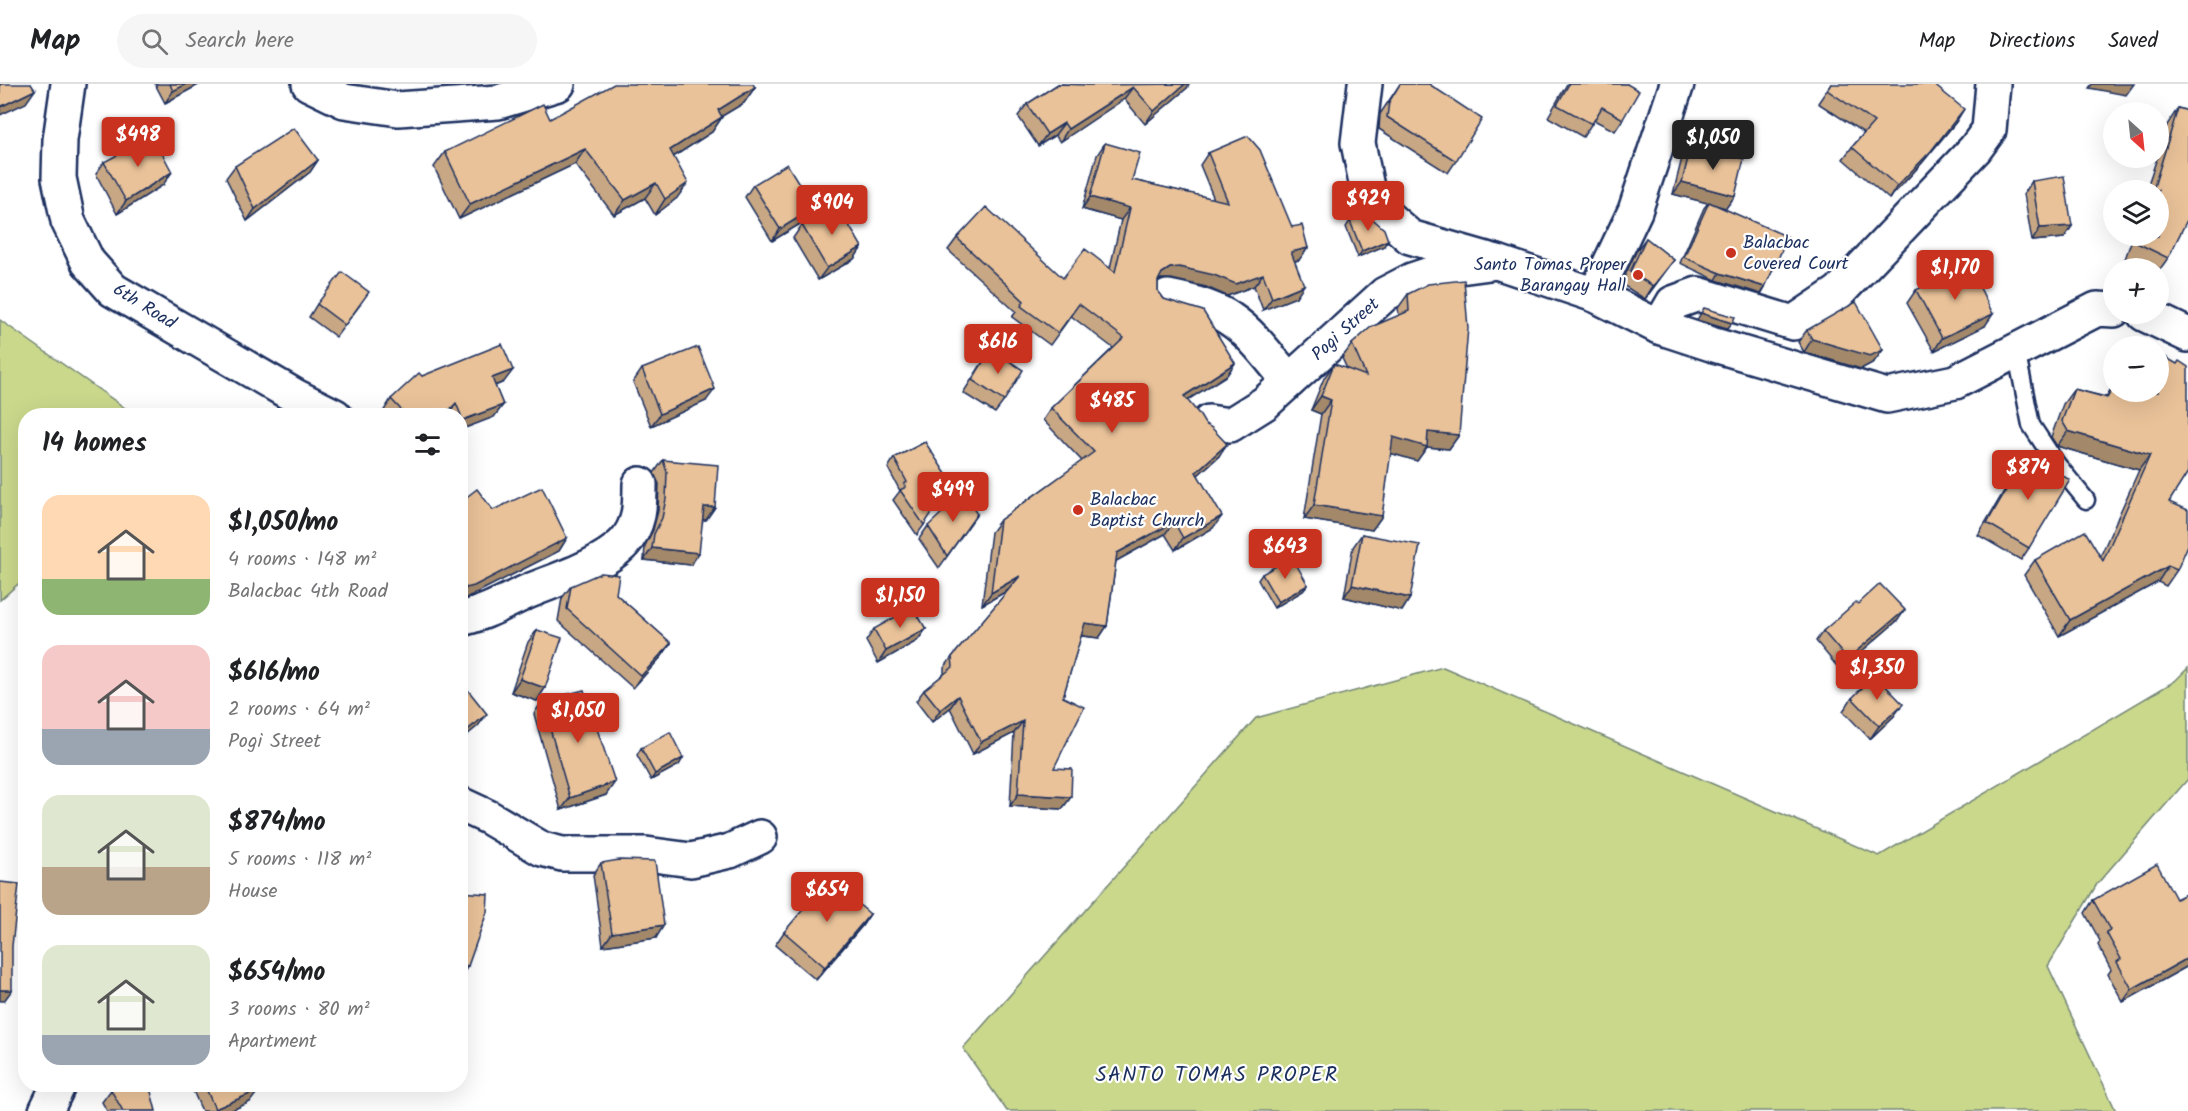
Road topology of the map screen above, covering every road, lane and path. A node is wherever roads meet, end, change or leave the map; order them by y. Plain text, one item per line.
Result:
1 (69, 84) edge
2 (309, 84) edge
3 (558, 84) edge
4 (1365, 84) edge
5 (1677, 84) edge
6 (1993, 84) edge
7 (1497, 262) junction
8 (1595, 295) junction
9 (1168, 297) dead end
10 (2103, 309) edge
11 (2165, 324) edge
12 (1659, 327) junction
13 (2188, 335) edge
14 (2016, 350) junction
15 (1289, 381) junction
16 (319, 408) edge
17 (1209, 422) dead end
18 (640, 484) dead end
19 (2086, 501) dead end
20 (468, 617) edge
21 (468, 808) edge
22 (760, 837) dead end
23 (55, 1092) edge
24 (46, 1111) edge

1 - 16 street, 6th Road
2 - 3 street
4 - 7 street
5 - 8 street
6 - 12 street
7 - 8 street
7 - 15 street, Pogi Street
8 - 12 street
9 - 15 street
10 - 14 street
11 - 13 street
12 - 14 street
14 - 19 lane
15 - 17 street, Pogi Street
18 - 20 street
21 - 22 street
23 - 24 street

